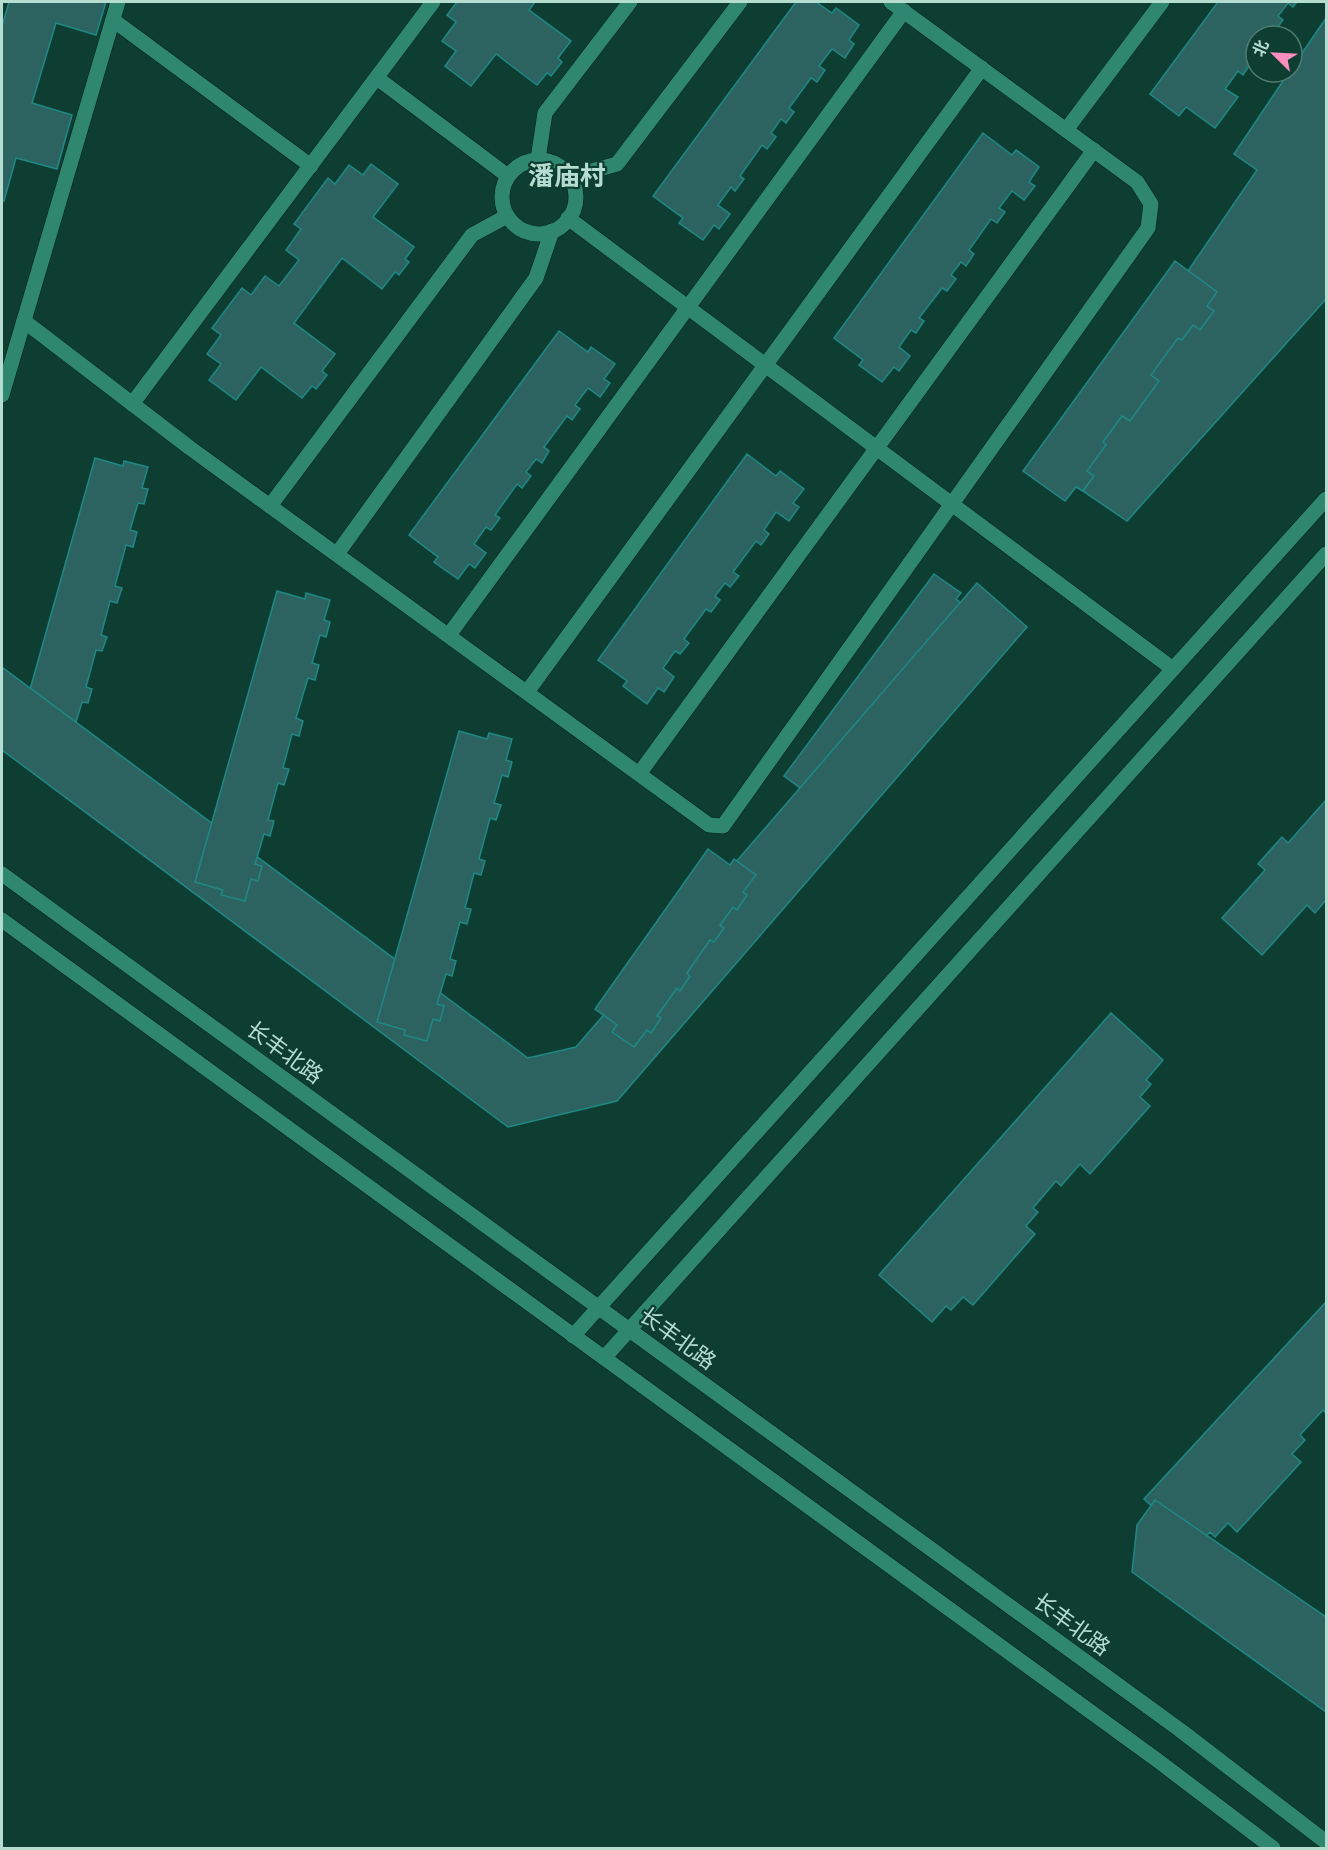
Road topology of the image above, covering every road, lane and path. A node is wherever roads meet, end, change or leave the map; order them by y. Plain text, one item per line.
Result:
1 (118, 2) edge
2 (434, 2) edge
3 (630, 2) edge
4 (740, 2) edge
5 (891, 2) edge
6 (1162, 2) edge
7 (904, 11) junction
8 (113, 20) junction
9 (982, 68) junction
10 (377, 78) junction
11 (1066, 130) junction
12 (1094, 150) junction
13 (538, 159) junction
14 (310, 166) junction
15 (508, 176) junction
16 (570, 177) junction
17 (507, 216) junction
18 (568, 218) junction
19 (552, 231) junction
20 (688, 308) junction
21 (24, 321) junction
22 (765, 365) junction
23 (2, 395) edge
24 (132, 404) junction
25 (876, 448) junction
26 (1326, 499) edge
27 (952, 504) junction
28 (270, 506) junction
29 (337, 554) junction
30 (1326, 554) edge
31 (449, 635) junction
32 (1173, 669) junction
33 (527, 692) junction
34 (639, 774) junction
35 (2, 874) edge
36 (2, 920) edge
37 (598, 1308) junction
38 (629, 1330) junction
39 (573, 1336) junction
40 (603, 1358) junction
41 (1326, 1842) edge
42 (1273, 1848) edge

1 - 8 street
2 - 10 street
3 - 13 street
4 - 16 street
5 - 7 street
6 - 11 street
7 - 9 street
7 - 20 street
8 - 14 street
8 - 21 street
9 - 11 street
9 - 22 street
10 - 14 street
10 - 15 street
11 - 12 street
12 - 25 street
12 - 27 street
13 - 15 street
13 - 16 street
14 - 24 street
15 - 17 street
16 - 18 street
17 - 19 street
17 - 28 street
18 - 19 street
18 - 20 street
19 - 29 street
20 - 22 street
20 - 31 street
21 - 23 street
21 - 24 street
22 - 25 street
22 - 33 street
24 - 28 street
25 - 27 street
25 - 34 street
26 - 32 street
27 - 32 street
27 - 34 street
28 - 29 street
29 - 31 street
30 - 38 street
31 - 33 street
32 - 37 street
33 - 34 street
35 - 37 street, 长丰北路
36 - 39 street
37 - 38 street, 长丰北路
37 - 39 street
38 - 40 street
38 - 41 street, 长丰北路
39 - 40 street
40 - 42 street

